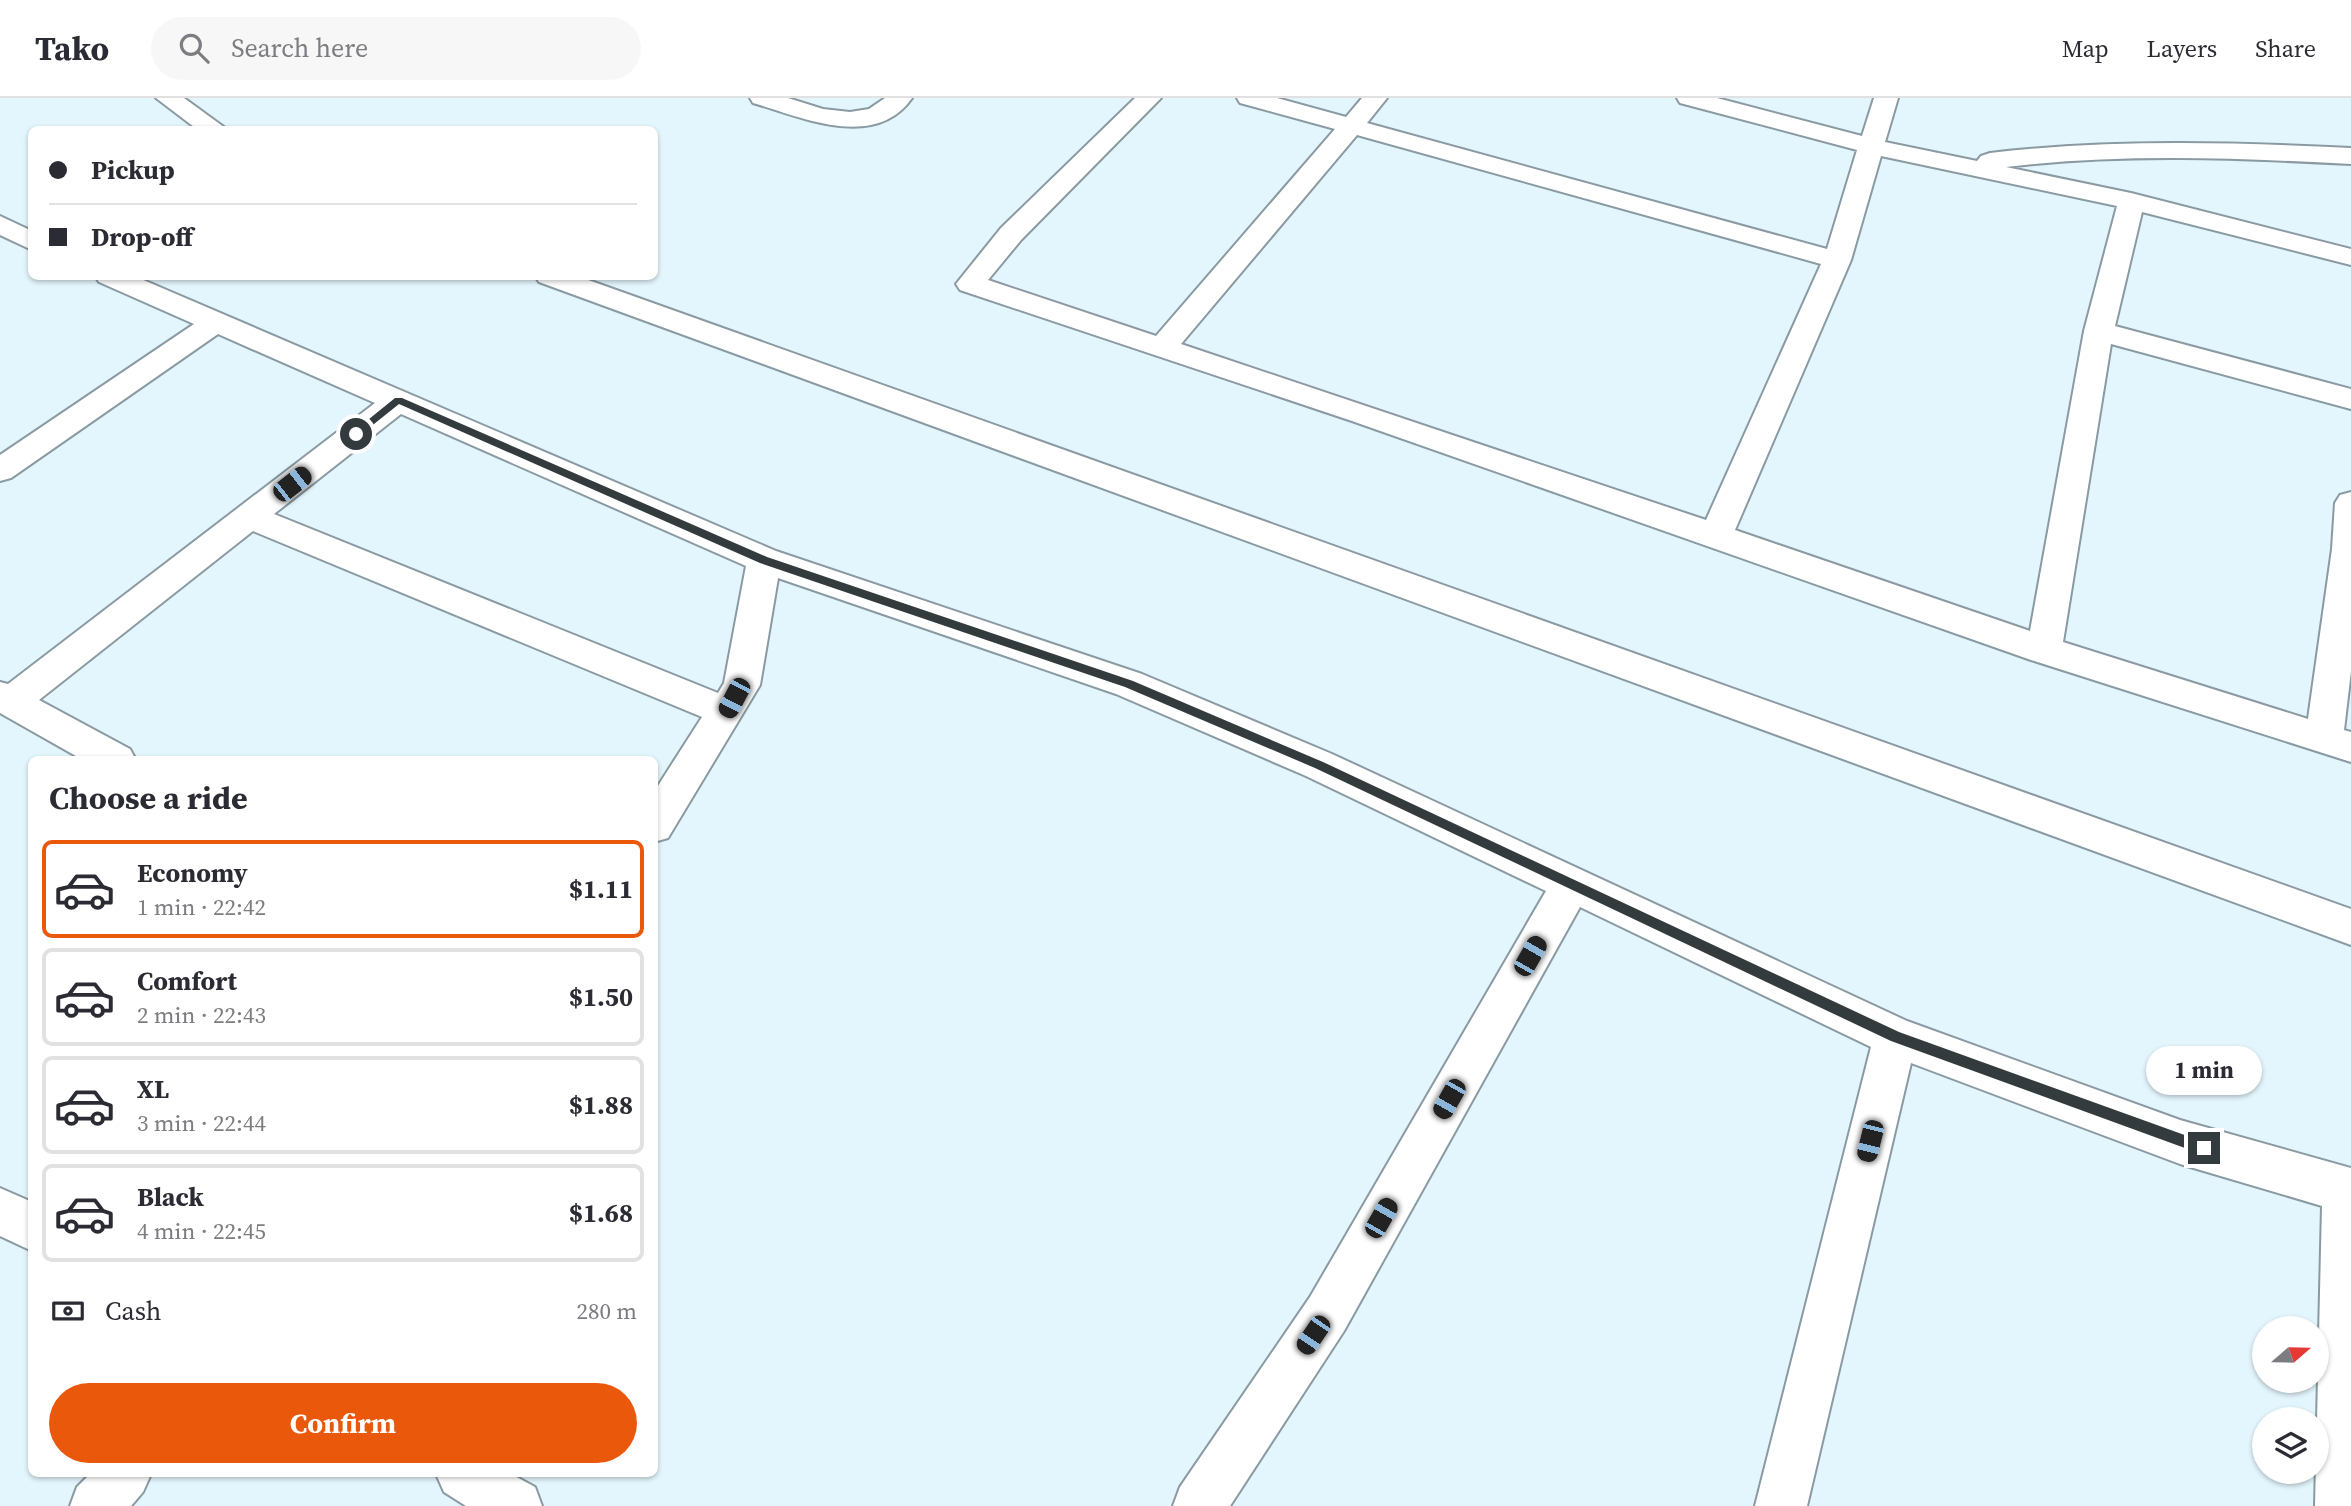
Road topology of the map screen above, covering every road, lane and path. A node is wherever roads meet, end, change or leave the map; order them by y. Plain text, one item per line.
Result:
1 (168, 98) edge
2 (762, 98) edge
3 (900, 98) edge
4 (1149, 98) edge
5 (1250, 98) edge
6 (1375, 98) edge
7 (1689, 98) edge
8 (1886, 98) edge
9 (210, 126) edge
10 (1350, 126) junction
11 (1870, 146) junction
12 (2351, 156) edge
13 (1962, 165) junction
14 (2131, 201) junction
15 (0, 224) edge
16 (28, 240) edge
17 (2351, 257) edge
18 (1837, 260) junction
19 (118, 280) edge
20 (560, 280) edge
21 (215, 323) junction
22 (2099, 331) junction
23 (1161, 349) junction
24 (2351, 399) edge
25 (398, 401) junction
26 (0, 470) edge
27 (2351, 503) edge
28 (249, 517) junction
29 (1715, 537) junction
30 (2350, 549) edge
31 (764, 560) junction
32 (2044, 650) junction
33 (6, 699) edge
34 (727, 712) junction
35 (2338, 743) edge
36 (110, 756) edge
37 (658, 820) edge
38 (1571, 885) junction
39 (2351, 927) edge
40 (1895, 1037) junction
41 (2349, 1190) edge
42 (0, 1211) edge
43 (28, 1226) edge
44 (122, 1477) edge
45 (467, 1477) edge
46 (96, 1506) edge
47 (516, 1506) edge
48 (1199, 1506) edge
49 (1781, 1506) edge
50 (2341, 1506) edge

1 - 9 street
2 - 3 street
4 - 23 street
5 - 10 street
6 - 10 street
7 - 11 street
8 - 11 street
10 - 18 street
10 - 23 street
11 - 13 street
11 - 18 street
12 - 13 street
13 - 14 street
14 - 17 street
14 - 22 street
15 - 16 street
18 - 29 street
19 - 21 street
20 - 39 street
21 - 25 street
21 - 26 street
22 - 24 street
22 - 32 street
23 - 29 street
25 - 28 street
25 - 31 street
27 - 30 street
28 - 33 street
28 - 34 street
29 - 32 street
30 - 35 street
31 - 34 street
31 - 38 street
32 - 35 street
33 - 36 street
34 - 37 street
38 - 40 street
38 - 48 street
40 - 41 street
40 - 49 street
41 - 50 street
42 - 43 street
44 - 46 street
45 - 47 street

